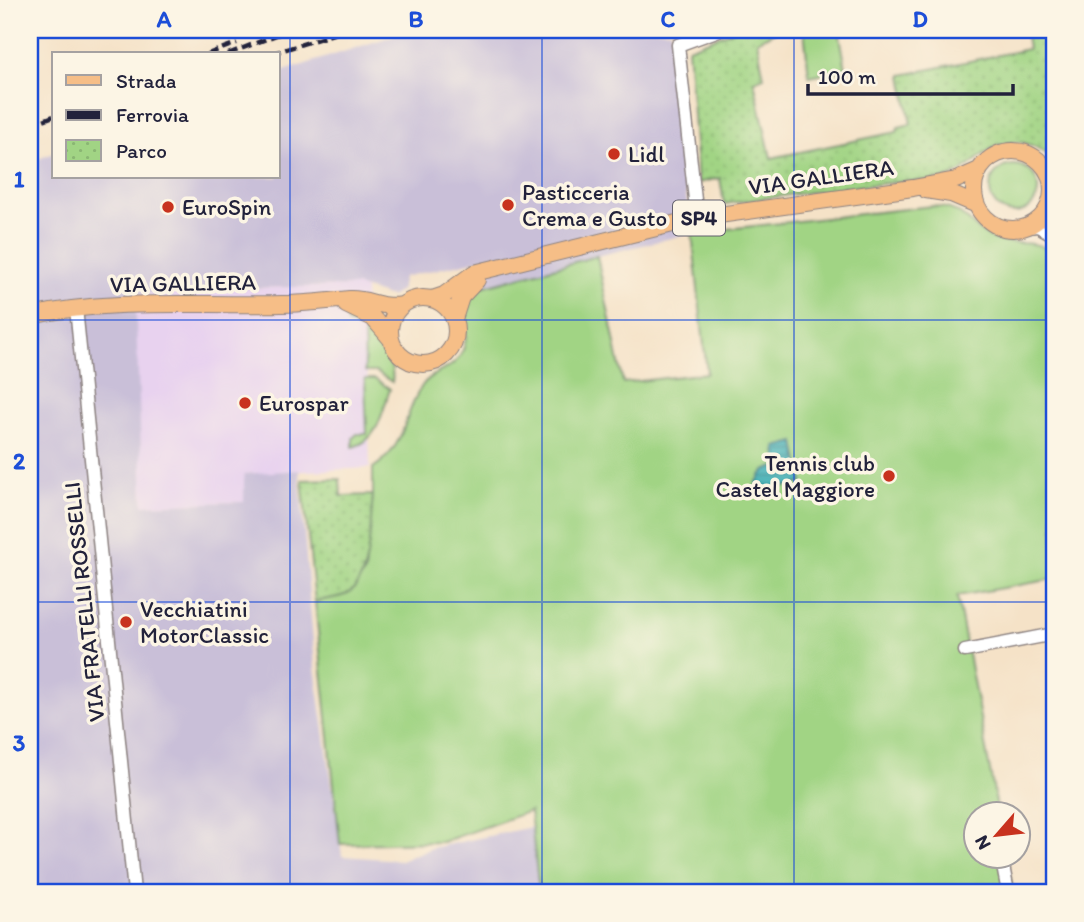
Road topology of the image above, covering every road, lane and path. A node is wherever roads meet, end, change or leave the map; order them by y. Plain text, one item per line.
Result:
1 (719, 30) edge
2 (1047, 166) edge
3 (979, 170) junction
4 (913, 188) junction
5 (1053, 192) edge
6 (977, 205) junction
7 (697, 218) junction
8 (1026, 227) junction
9 (1054, 235) edge
10 (490, 271) junction
11 (432, 299) junction
12 (337, 301) junction
13 (402, 305) junction
14 (76, 308) junction
15 (30, 316) edge
16 (454, 319) junction
17 (390, 338) junction
18 (1054, 634) edge
19 (965, 652) dead end
20 (1004, 870) edge
21 (134, 892) edge
22 (1008, 892) edge

1 - 7 street
2 - 3 main road, SP4
2 - 5 main road, SP4
3 - 4 main road, VIA GALLIERA / SP4
3 - 6 main road
4 - 6 main road, VIA GALLIERA / SP4
4 - 7 main road, VIA GALLIERA / SP4
5 - 8 main road, SP4
6 - 8 main road, SP4
7 - 10 main road, VIA GALLIERA / SP4
8 - 9 street
10 - 11 main road, VIA GALLIERA / SP4
10 - 16 main road, VIA GALLIERA / SP4
11 - 13 main road
11 - 16 main road
12 - 13 main road, VIA GALLIERA
12 - 14 main road, VIA GALLIERA
12 - 17 main road, VIA GALLIERA
13 - 17 main road
14 - 15 main road, VIA GALLIERA
14 - 21 street, VIA FRATELLI ROSSELLI
16 - 17 main road
18 - 19 street
20 - 22 street

